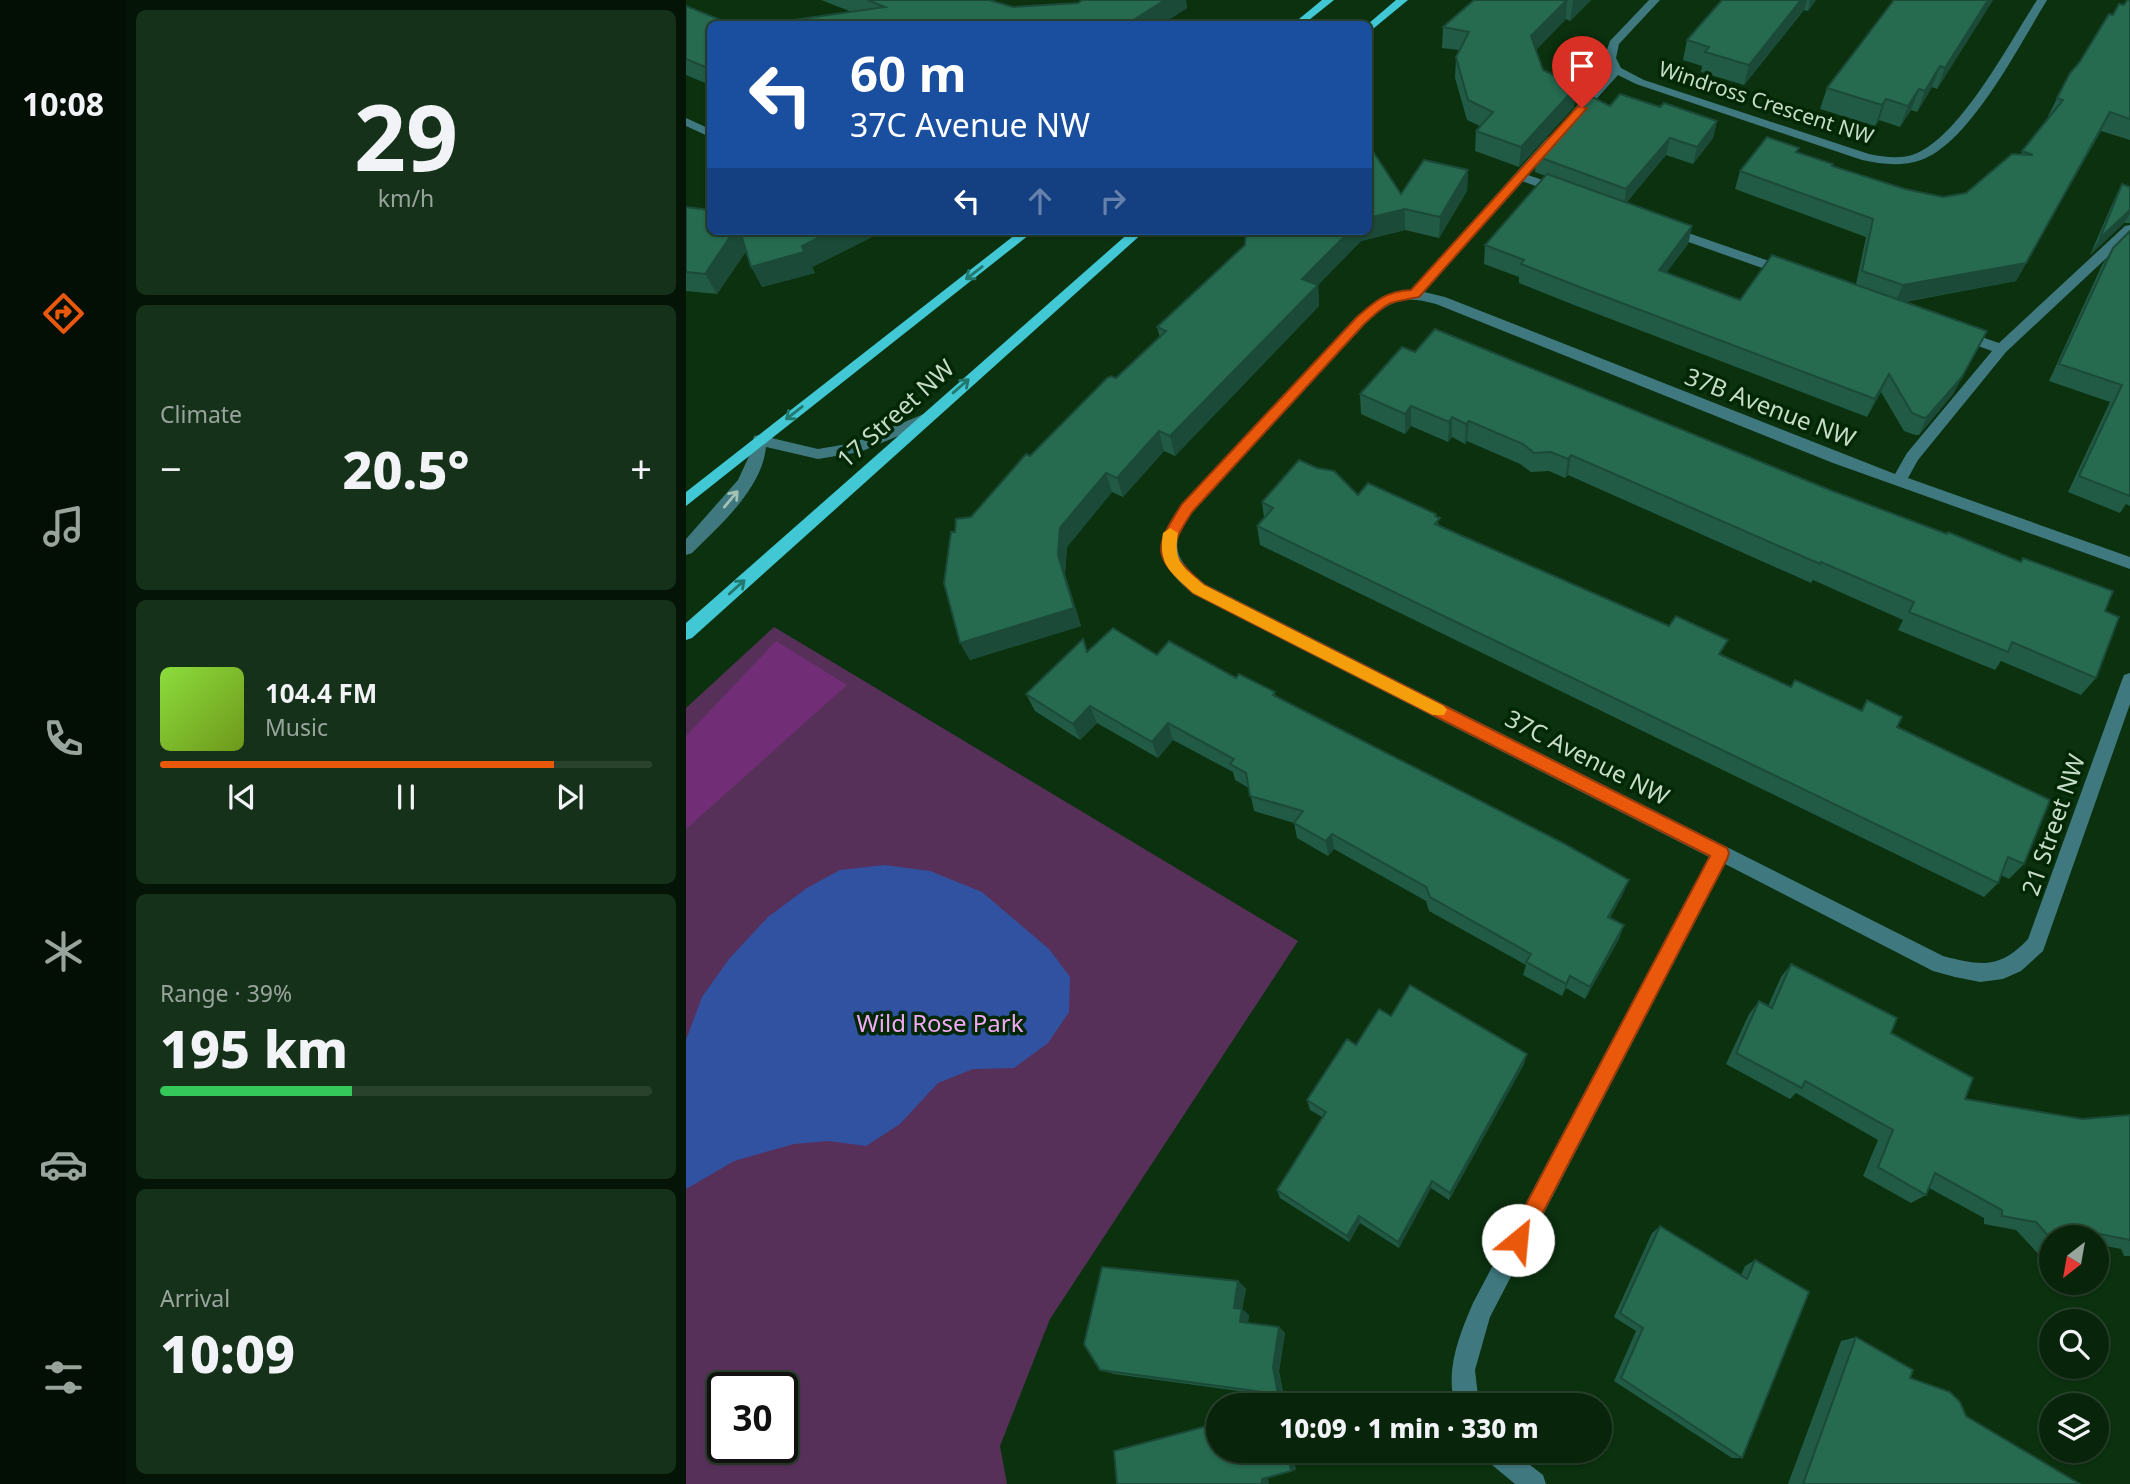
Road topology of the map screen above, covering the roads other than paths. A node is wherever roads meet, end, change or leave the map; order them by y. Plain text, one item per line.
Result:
1 (1329, 0) edge
2 (1403, 0) edge
3 (1655, 0) edge
4 (2042, 0) edge
5 (1302, 21) edge
6 (1372, 27) edge
7 (1617, 70) junction
8 (686, 122) edge
9 (707, 132) edge
10 (1519, 176) junction
11 (1571, 195) edge
12 (1649, 223) edge
13 (2130, 229) edge
14 (1023, 235) edge
15 (1134, 235) edge
16 (1805, 279) edge
17 (1415, 294) junction
18 (1948, 331) edge
19 (2001, 349) junction
20 (923, 419) junction
21 (759, 440) junction
22 (1899, 481) junction
23 (686, 500) edge
24 (686, 549) edge
25 (1168, 550) joint
26 (2130, 563) edge
27 (686, 633) edge
28 (2130, 680) edge
29 (1721, 853) junction
30 (2005, 971) joint
31 (1465, 1393) edge
32 (1508, 1463) edge
33 (1534, 1484) edge

1 - 5 main road
2 - 6 main road
3 - 7 street
4 - 7 street, Windross Crescent NW
7 - 10 street
8 - 9 street
10 - 11 street
10 - 17 street
12 - 16 street
13 - 19 street
14 -> 21 main road
20 -> 15 main road, 17 Street NW
17 - 22 street, 37B Avenue NW
17 - 25 street, 37B Avenue NW
18 - 19 street
19 - 22 street
20 - 21 street
27 -> 20 main road, 17 Street NW
21 - 23 main road
24 -> 21 street
22 - 26 street, 37B Avenue NW
25 - 29 street, 37C Avenue NW
28 - 30 street, 21 Street NW
29 - 30 street, 37C Avenue NW
29 - 31 street
32 - 33 street

